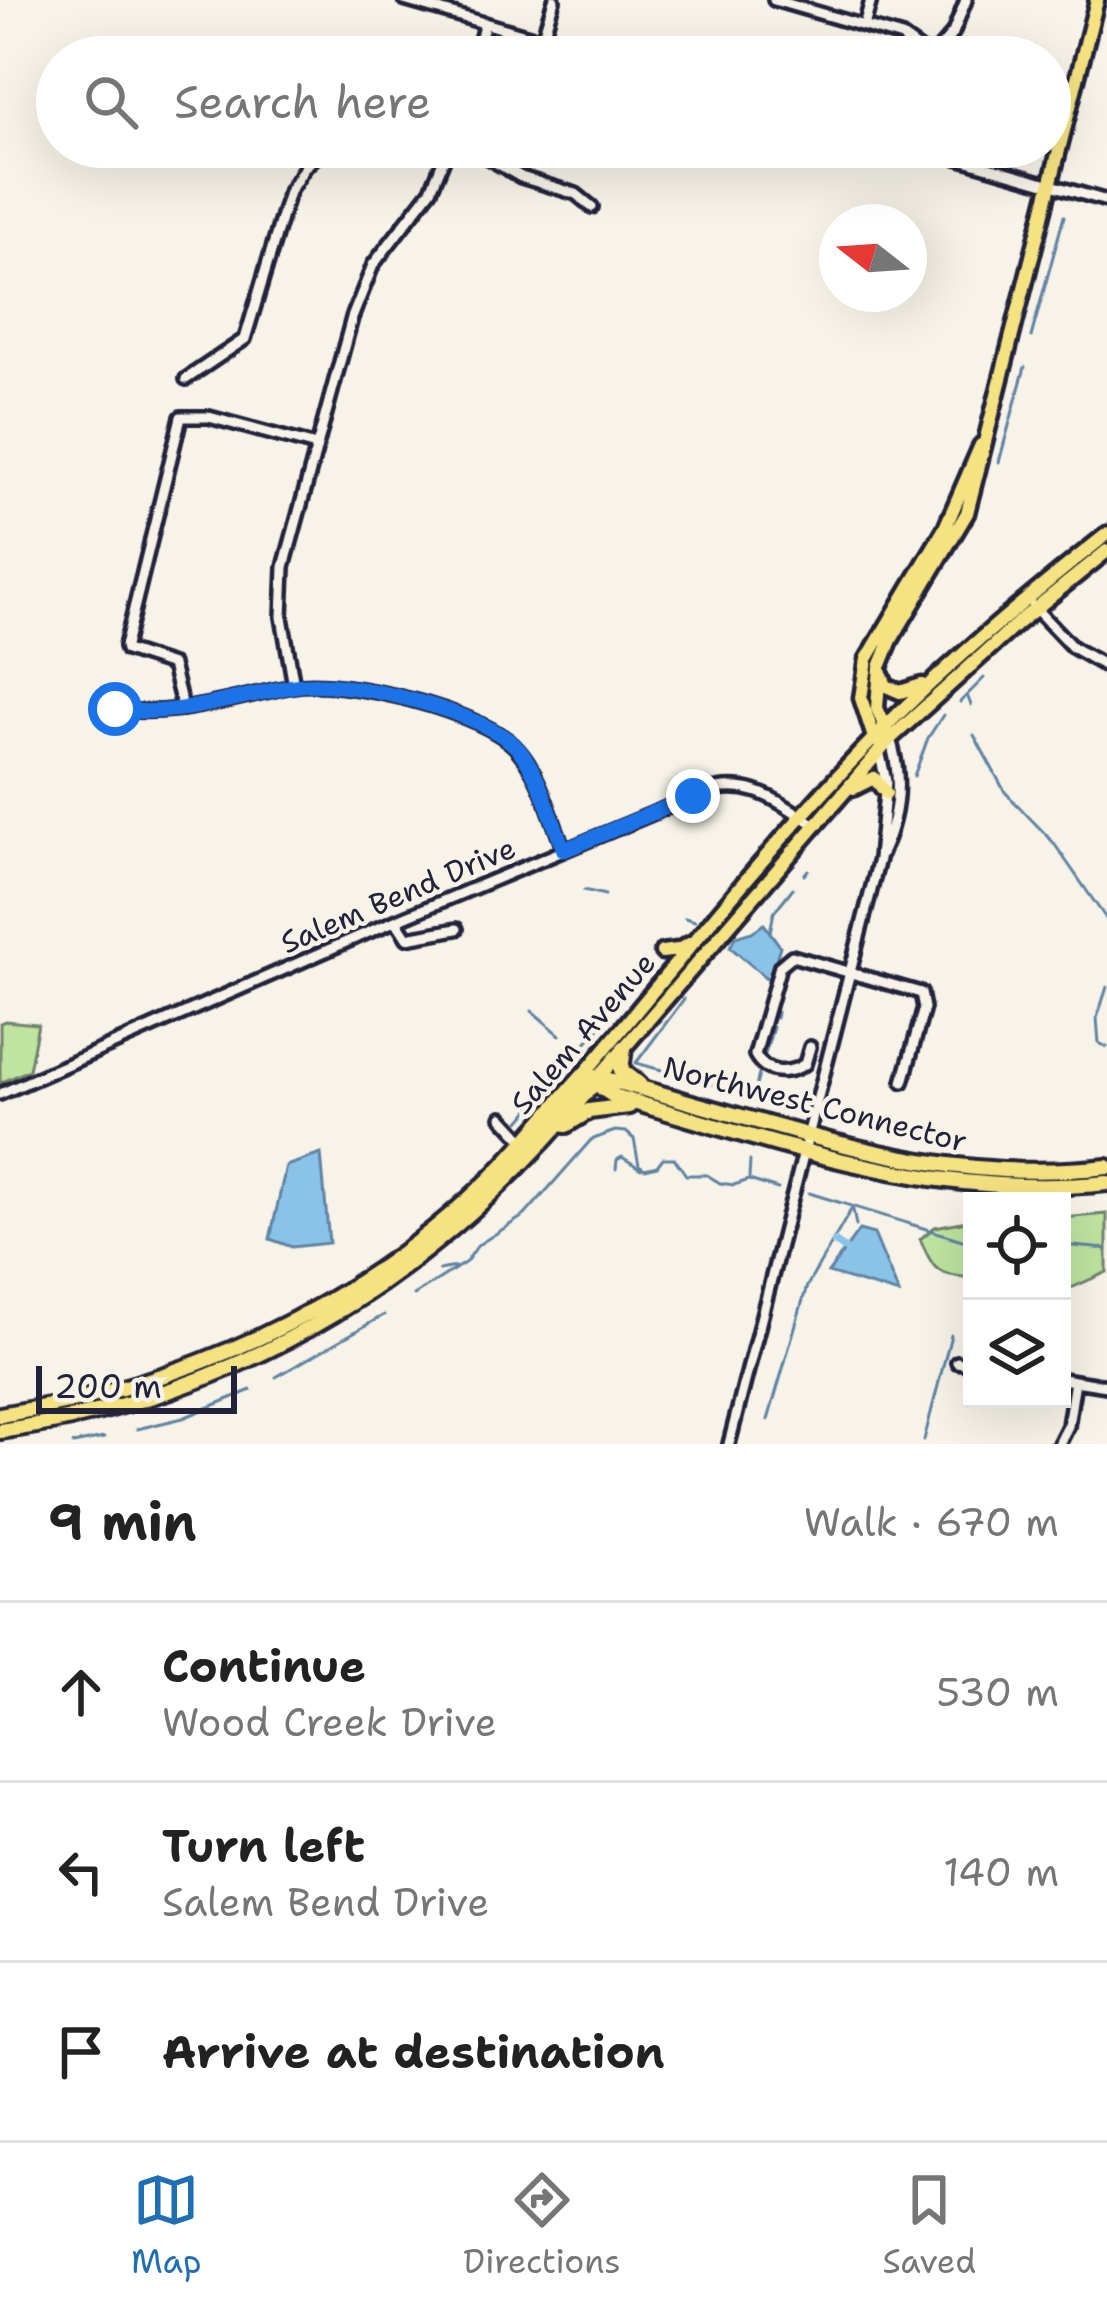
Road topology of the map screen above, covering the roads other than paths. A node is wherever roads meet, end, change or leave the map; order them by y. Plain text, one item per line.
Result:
1 (404, 0) edge
2 (554, 0) edge
3 (774, 0) edge
4 (871, 0) edge
5 (966, 0) edge
6 (1097, 0) edge
7 (484, 23) junction
8 (865, 26) junction
9 (481, 36) edge
10 (531, 36) edge
11 (543, 36) edge
12 (897, 36) edge
13 (951, 36) edge
14 (1071, 101) edge
15 (303, 168) edge
16 (439, 168) edge
17 (505, 168) edge
18 (995, 168) edge
19 (1054, 168) edge
20 (1049, 186) junction
21 (1107, 201) edge
22 (592, 207) dead end
23 (186, 379) dead end
24 (984, 439) junction
25 (316, 446) junction
26 (1107, 534) edge
27 (1107, 551) edge
28 (1032, 604) junction
29 (880, 667) junction
30 (1107, 667) edge
31 (939, 675) junction
32 (294, 686) junction
33 (102, 706) dead end
34 (183, 709) junction
35 (881, 739) junction
36 (886, 793) junction
37 (833, 802) junction
38 (808, 820) junction
39 (564, 850) junction
40 (879, 859) junction
41 (395, 921) junction
42 (457, 929) dead end
43 (699, 938) junction
44 (662, 952) dead end
45 (851, 972) junction
46 (810, 1047) dead end
47 (623, 1048) junction
48 (591, 1079) junction
49 (903, 1082) dead end
50 (0, 1094) edge
51 (654, 1100) junction
52 (502, 1117) dead end
53 (807, 1143) junction
54 (528, 1149) junction
55 (1107, 1167) edge
56 (1107, 1183) edge
57 (380, 1279) junction
58 (957, 1362) dead end
59 (963, 1363) edge
60 (1071, 1380) edge
61 (1075, 1381) junction
62 (1107, 1386) edge
63 (0, 1415) edge
64 (0, 1431) edge
65 (729, 1444) edge
66 (1059, 1444) edge

1 - 7 street
2 - 11 street
3 - 8 street
4 - 8 street
5 - 13 street
6 - 14 main road
7 - 9 street
7 - 10 street
8 - 12 street
15 - 23 street
16 - 25 street
17 - 22 street
18 - 20 street
19 - 20 main road
20 - 21 street
20 - 24 main road
24 - 29 main road
24 - 35 main road
25 - 32 street
25 - 34 street
26 - 28 main road, Salem Avenue
27 - 28 main road, Salem Avenue
28 - 30 street
28 - 31 main road, Salem Avenue
28 - 35 main road, Salem Avenue
29 - 31 main road
29 - 35 main road
31 - 35 main road, Salem Avenue
32 - 34 street
32 - 39 street
33 - 34 street
35 - 36 street
35 - 37 main road, Salem Avenue
35 - 38 main road, Salem Avenue
35 - 40 street
36 - 37 main road
36 - 40 street
37 - 38 main road, Salem Avenue
38 - 39 street, Salem Bend Drive
38 - 43 main road, Salem Avenue
38 - 47 main road, Salem Avenue
39 - 41 street, Salem Bend Drive
40 - 45 street
41 - 42 street
41 - 50 street, Salem Bend Drive
43 - 44 main road
43 - 48 main road, Salem Avenue
45 - 46 street
45 - 49 street
45 - 53 street
47 - 48 main road, Salem Avenue
47 - 51 highway
48 - 51 highway, Northwest Connector
48 - 54 highway, Salem Avenue
51 - 53 highway, Northwest Connector
51 - 54 highway
52 - 54 street
53 - 55 highway, Northwest Connector
53 - 56 highway, Northwest Connector
53 - 65 street
54 - 57 highway, Salem Avenue
54 - 57 highway, Salem Avenue
57 - 63 highway, Salem Avenue
57 - 64 highway
58 - 59 street
60 - 61 street
61 - 62 street
61 - 66 street

